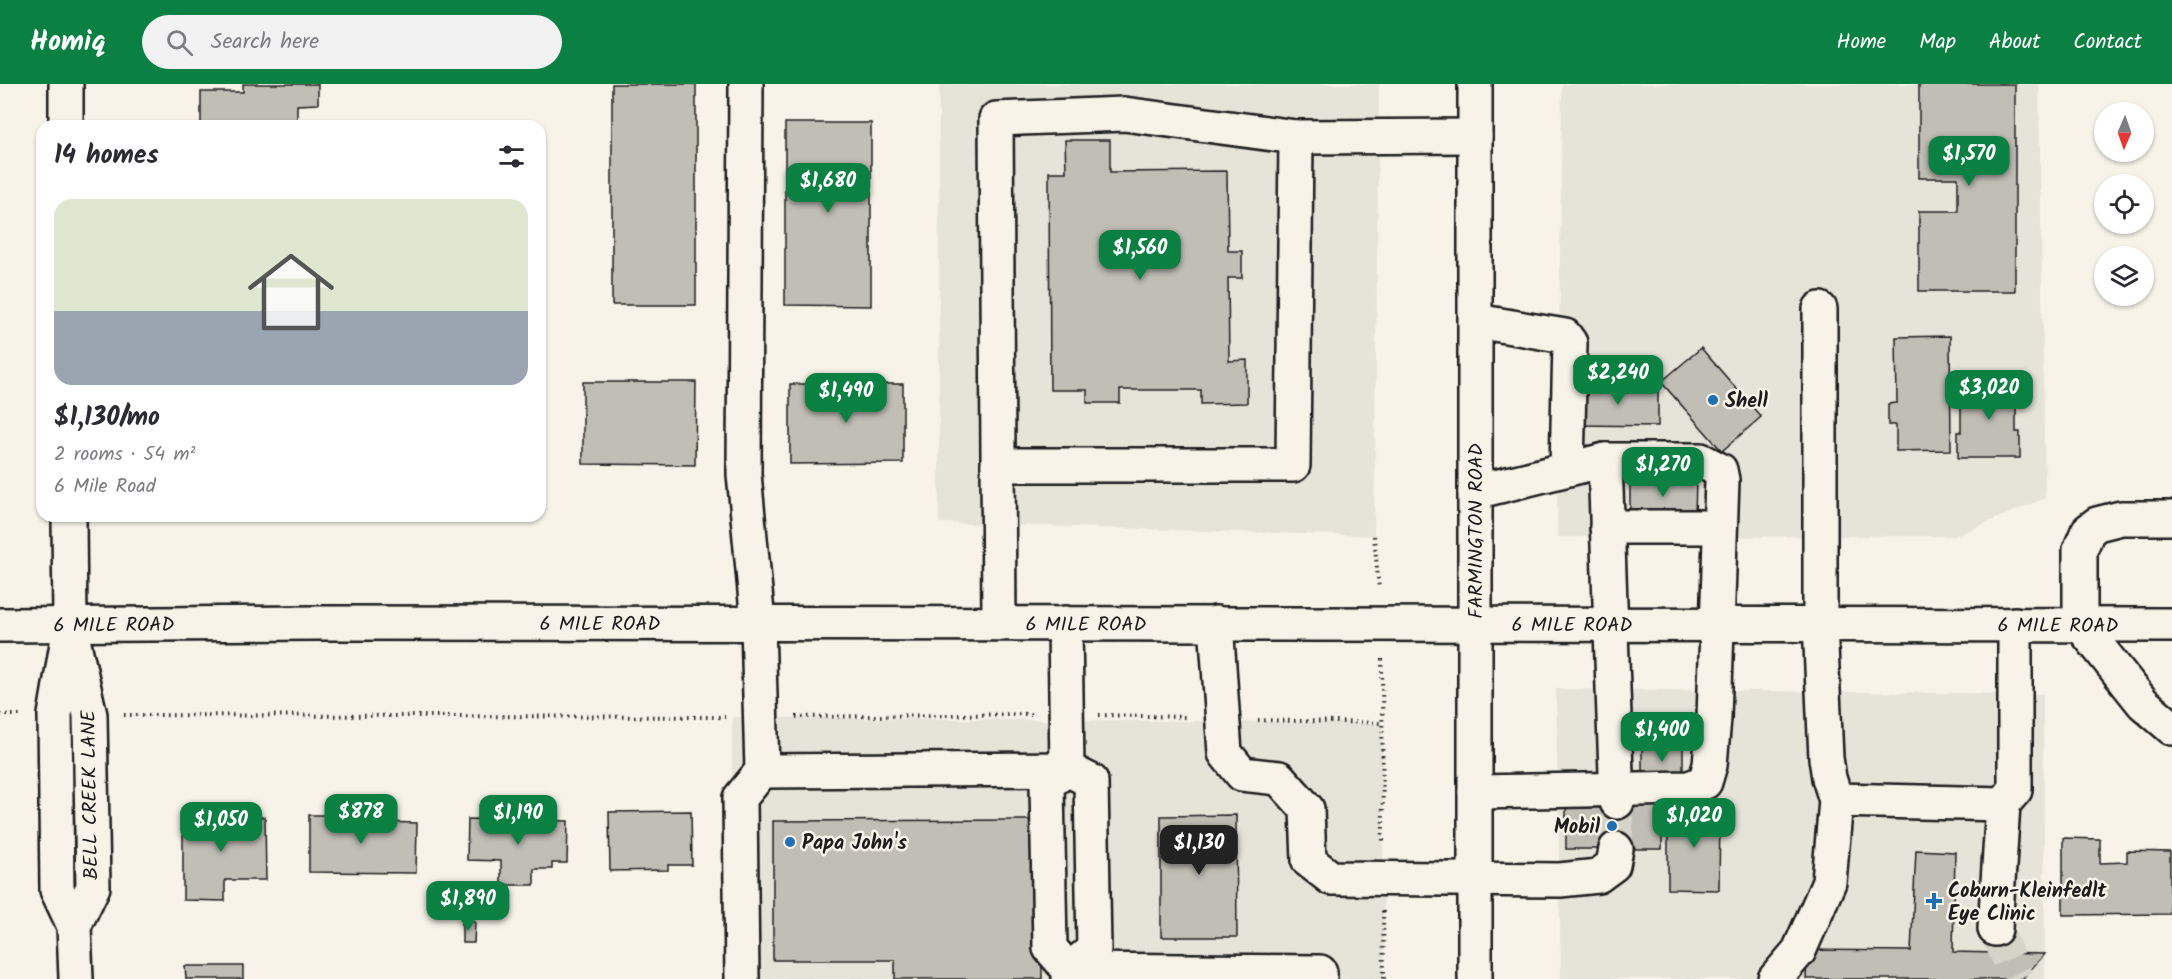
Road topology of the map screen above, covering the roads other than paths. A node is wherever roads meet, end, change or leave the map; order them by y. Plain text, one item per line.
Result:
1 (66, 84) edge
2 (746, 84) edge
3 (1475, 84) edge
4 (66, 120) edge
5 (1475, 136) junction
6 (1296, 137) junction
7 (1820, 309) dead end
8 (1476, 321) junction
9 (1605, 460) junction
10 (998, 465) junction
11 (1567, 468) junction
12 (1475, 492) junction
13 (2172, 518) edge
14 (69, 522) edge
15 (1607, 527) junction
16 (1720, 527) junction
17 (758, 623) junction
18 (999, 623) junction
19 (1065, 623) junction
20 (1216, 623) junction
21 (1475, 623) junction
22 (1610, 623) junction
23 (1716, 623) junction
24 (1820, 624) junction
25 (2015, 624) junction
26 (2080, 624) junction
27 (2172, 625) edge
28 (0, 626) edge
29 (70, 626) junction
30 (2172, 728) edge
31 (1067, 769) junction
32 (762, 771) junction
33 (1475, 792) junction
34 (1617, 796) junction
35 (1836, 800) junction
36 (2003, 804) junction
37 (1616, 849) tunnel mouth
38 (1475, 878) junction
39 (74, 926) junction
40 (1995, 928) tunnel mouth
41 (1069, 975) edge
42 (76, 979) edge
43 (742, 979) edge
44 (1320, 979) edge
45 (1475, 979) edge
46 (1775, 979) edge

1 - 4 main road
2 - 17 main road
3 - 5 main road, FARMINGTON ROAD
5 - 6 main road
5 - 8 main road, FARMINGTON ROAD
6 - 10 main road
6 - 10 main road
7 - 24 main road
8 - 11 main road
8 - 12 main road, FARMINGTON ROAD
9 - 11 main road
9 - 15 main road
9 - 16 main road
10 - 18 main road
11 - 12 main road
12 - 21 main road, FARMINGTON ROAD
13 - 26 main road
14 - 29 main road, BELL CREEK LANE
15 - 16 main road
15 - 22 main road
16 - 23 main road
17 - 18 main road, 6 MILE ROAD
17 - 29 main road, 6 MILE ROAD
17 - 32 main road
18 - 19 main road, 6 MILE ROAD
19 - 20 main road, 6 MILE ROAD
19 - 31 main road
20 - 21 main road, 6 MILE ROAD
20 - 38 main road
21 - 22 main road, 6 MILE ROAD
21 - 33 main road, FARMINGTON ROAD
22 - 23 main road, 6 MILE ROAD
22 - 34 main road
23 - 24 main road, 6 MILE ROAD
23 - 34 main road
24 - 25 main road, 6 MILE ROAD
24 - 35 main road
25 - 26 main road, 6 MILE ROAD
25 - 36 main road
26 - 27 main road, 6 MILE ROAD
26 - 30 main road
28 - 29 main road, 6 MILE ROAD
29 - 39 main road, BELL CREEK LANE
29 - 39 main road, BELL CREEK LANE
31 - 32 main road
31 - 41 main road
31 - 41 main road
32 - 43 main road
33 - 34 main road
33 - 38 main road, FARMINGTON ROAD
35 - 36 main road
35 - 46 main road
36 - 40 main road
37 - 38 main road
38 - 45 main road, FARMINGTON ROAD
39 - 42 main road, BELL CREEK LANE
41 - 44 main road

